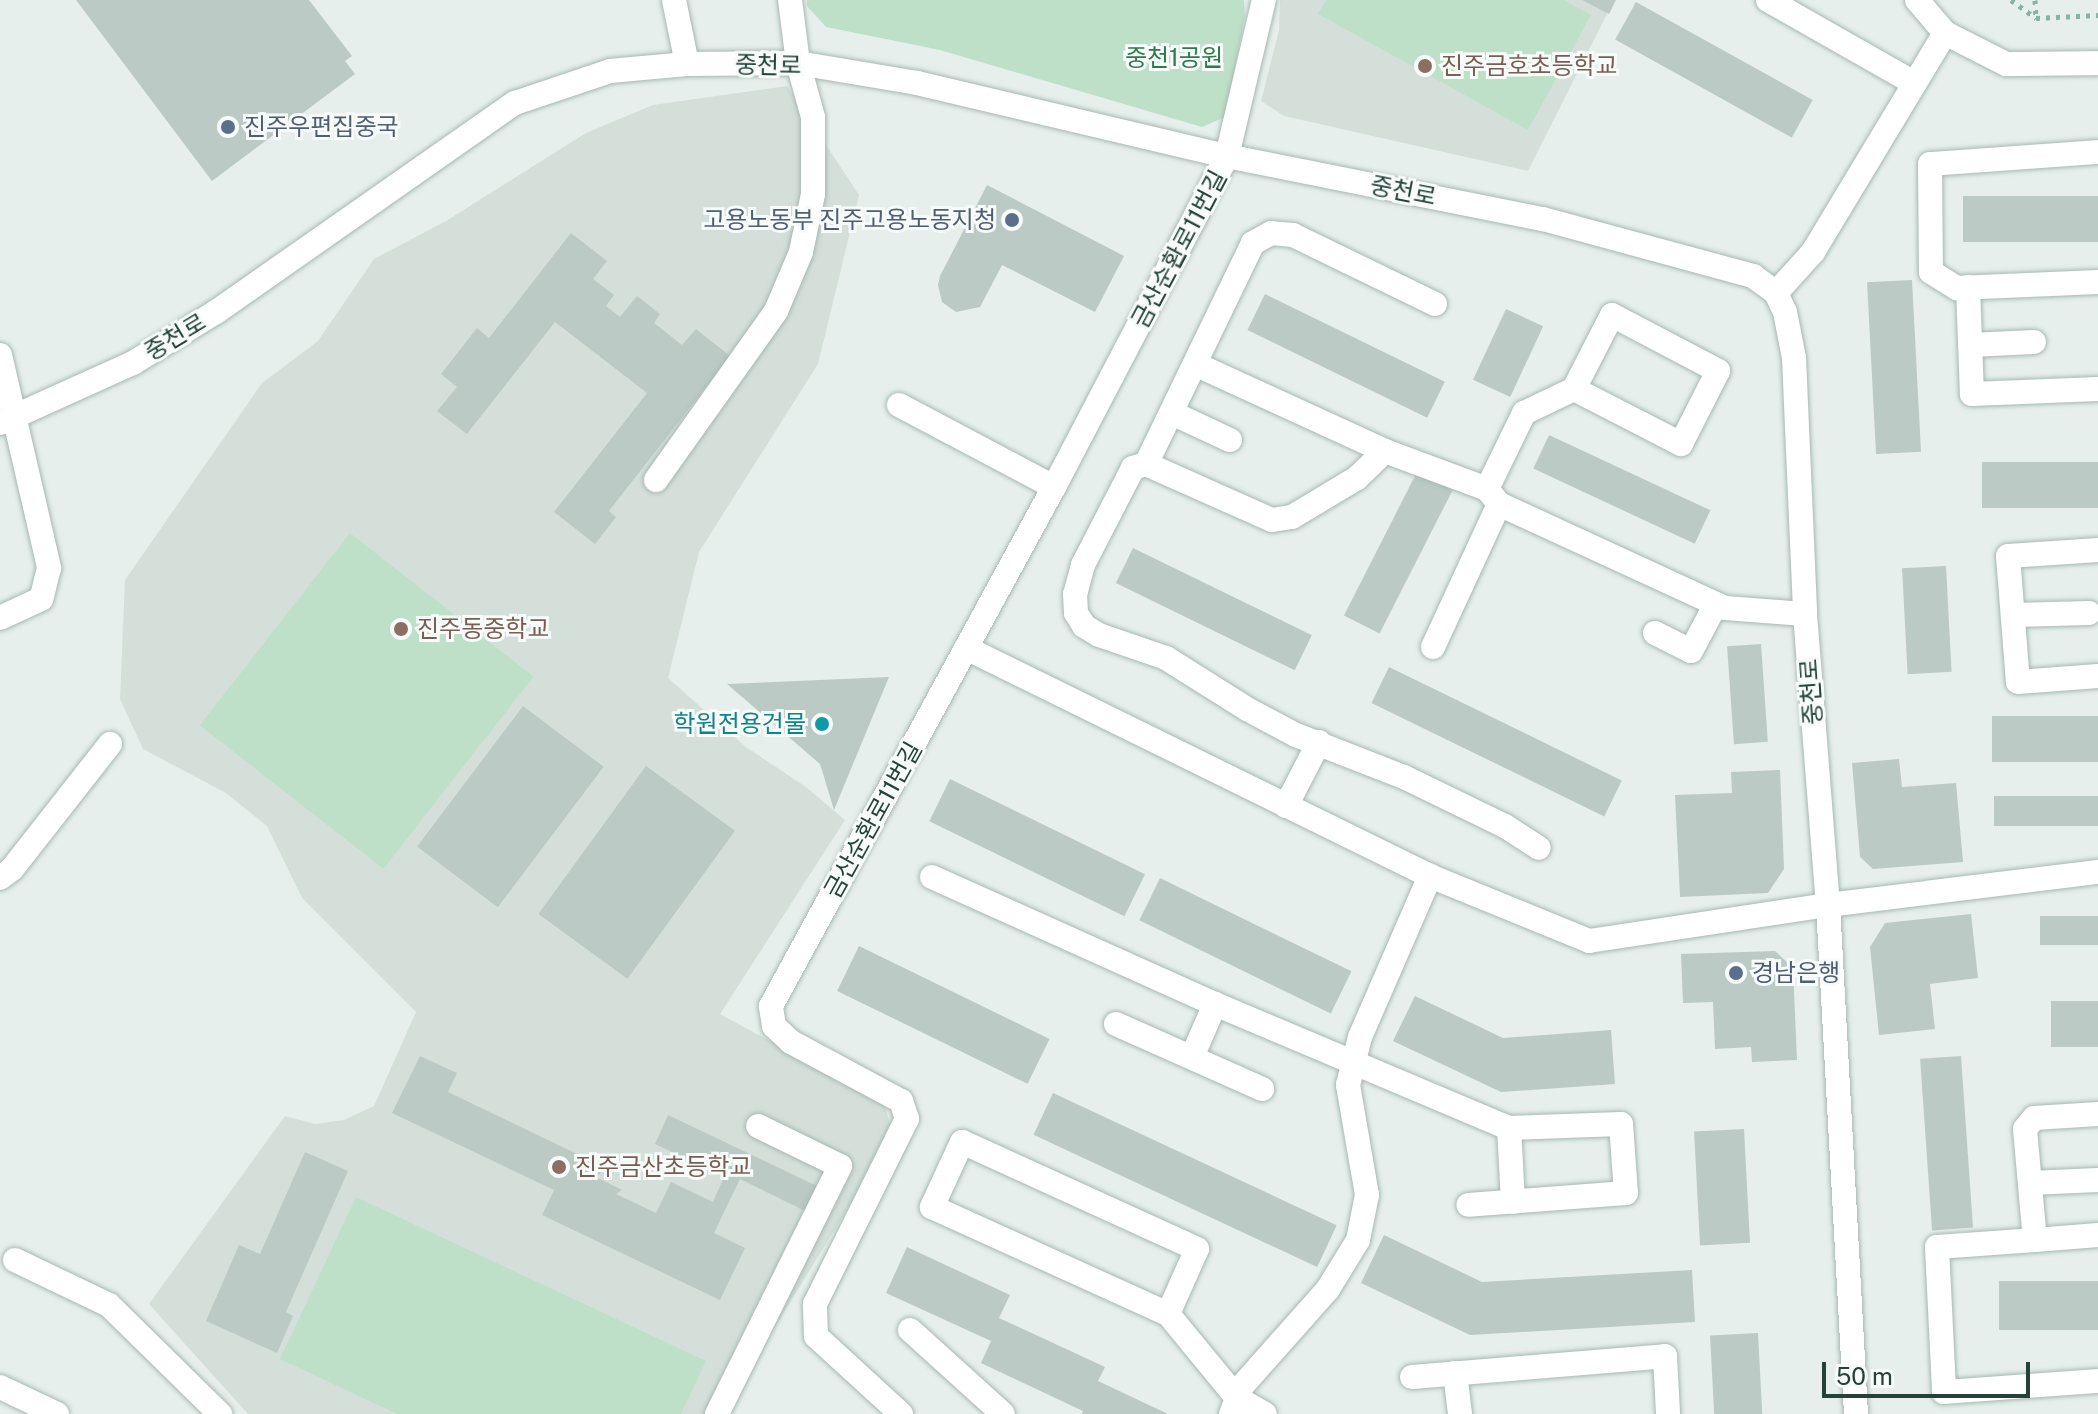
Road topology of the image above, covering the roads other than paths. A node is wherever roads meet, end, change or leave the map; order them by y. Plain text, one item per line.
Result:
1 (674, 0) edge
2 (790, 0) edge
3 (1264, 0) edge
4 (1768, 0) edge
5 (1917, 0) edge
6 (1945, 33) junction
7 (798, 63) junction
8 (2098, 63) edge
9 (687, 64) junction
10 (1914, 83) junction
11 (2098, 152) edge
12 (1227, 156) junction
13 (2098, 282) edge
14 (1968, 287) junction
15 (1776, 293) junction
16 (1435, 304) dead end
17 (2034, 342) dead end
18 (1970, 345) junction
19 (0, 355) edge
20 (1195, 364) junction
21 (1574, 389) junction
22 (2098, 389) edge
23 (899, 405) dead end
24 (1172, 413) junction
25 (8, 419) edge
26 (1230, 440) dead end
27 (1385, 451) junction
28 (1146, 464) junction
29 (656, 480) dead end
30 (1054, 487) junction
31 (1493, 497) junction
32 (2098, 550) edge
33 (1716, 604) junction
34 (2089, 613) dead end
35 (1805, 614) junction
36 (2013, 615) junction
37 (0, 618) edge
38 (1655, 633) dead end
39 (1433, 647) dead end
40 (966, 648) junction
41 (2098, 676) edge
42 (1319, 742) junction
43 (110, 744) dead end
44 (1286, 806) junction
45 (1539, 848) dead end
46 (2098, 872) edge
47 (1430, 876) junction
48 (932, 877) dead end
49 (0, 878) edge
50 (1828, 905) junction
51 (1215, 1004) junction
52 (1116, 1024) dead end
53 (1192, 1057) junction
54 (1353, 1063) junction
55 (1262, 1089) dead end
56 (2098, 1114) edge
57 (758, 1126) dead end
58 (1509, 1128) junction
59 (2098, 1180) edge
60 (2030, 1183) junction
61 (1513, 1202) junction
62 (1468, 1205) dead end
63 (2098, 1235) edge
64 (2035, 1240) junction
65 (15, 1260) dead end
66 (1168, 1314) junction
67 (910, 1330) dead end
68 (1455, 1373) junction
69 (1412, 1377) dead end
70 (2098, 1381) edge
71 (0, 1387) edge
72 (1234, 1406) edge
73 (57, 1414) edge
74 (220, 1414) edge
75 (717, 1414) edge
76 (901, 1414) edge
77 (1003, 1414) edge
78 (1265, 1414) edge
79 (1460, 1414) edge
80 (1668, 1414) edge
81 (1856, 1414) edge

1 - 9 street
2 - 7 street
3 - 12 street, 금산순환로11번길
4 - 10 street
5 - 6 street
6 - 8 street
6 - 10 street
7 - 9 street, 중천로
7 - 12 street, 중천로
7 - 29 street
9 - 25 street, 중천로
10 - 15 street
11 - 14 street
12 - 15 street, 중천로
12 - 30 street, 금산순환로11번길
13 - 14 street
14 - 18 street
15 - 35 street, 중천로
16 - 20 street
17 - 18 street
18 - 22 street
19 - 25 street
20 - 24 street
20 - 27 street
21 - 21 street
21 - 31 street
23 - 30 street
24 - 26 street
24 - 28 street
25 - 37 street
27 - 28 street
27 - 31 street
28 - 42 street
30 - 40 street, 금산순환로11번길
31 - 33 street
31 - 39 street
32 - 36 street
33 - 35 street
33 - 38 street
34 - 36 street
35 - 50 street, 중천로
36 - 41 street
40 - 44 street
40 - 76 street, 금산순환로11번길
42 - 44 street
42 - 45 street
43 - 49 street
44 - 47 street
46 - 50 street
47 - 50 street
47 - 54 street
48 - 51 street
50 - 81 street, 중천로
51 - 53 street
51 - 54 street
52 - 53 street
53 - 55 street
54 - 58 street
54 - 72 street
56 - 60 street
57 - 75 street
58 - 61 street
58 - 61 street
59 - 60 street
60 - 64 street
61 - 62 street
63 - 64 street
64 - 70 street
65 - 74 street
66 - 66 street
66 - 72 street
67 - 77 street
68 - 69 street
68 - 79 street
68 - 80 street
71 - 73 street
72 - 78 street

